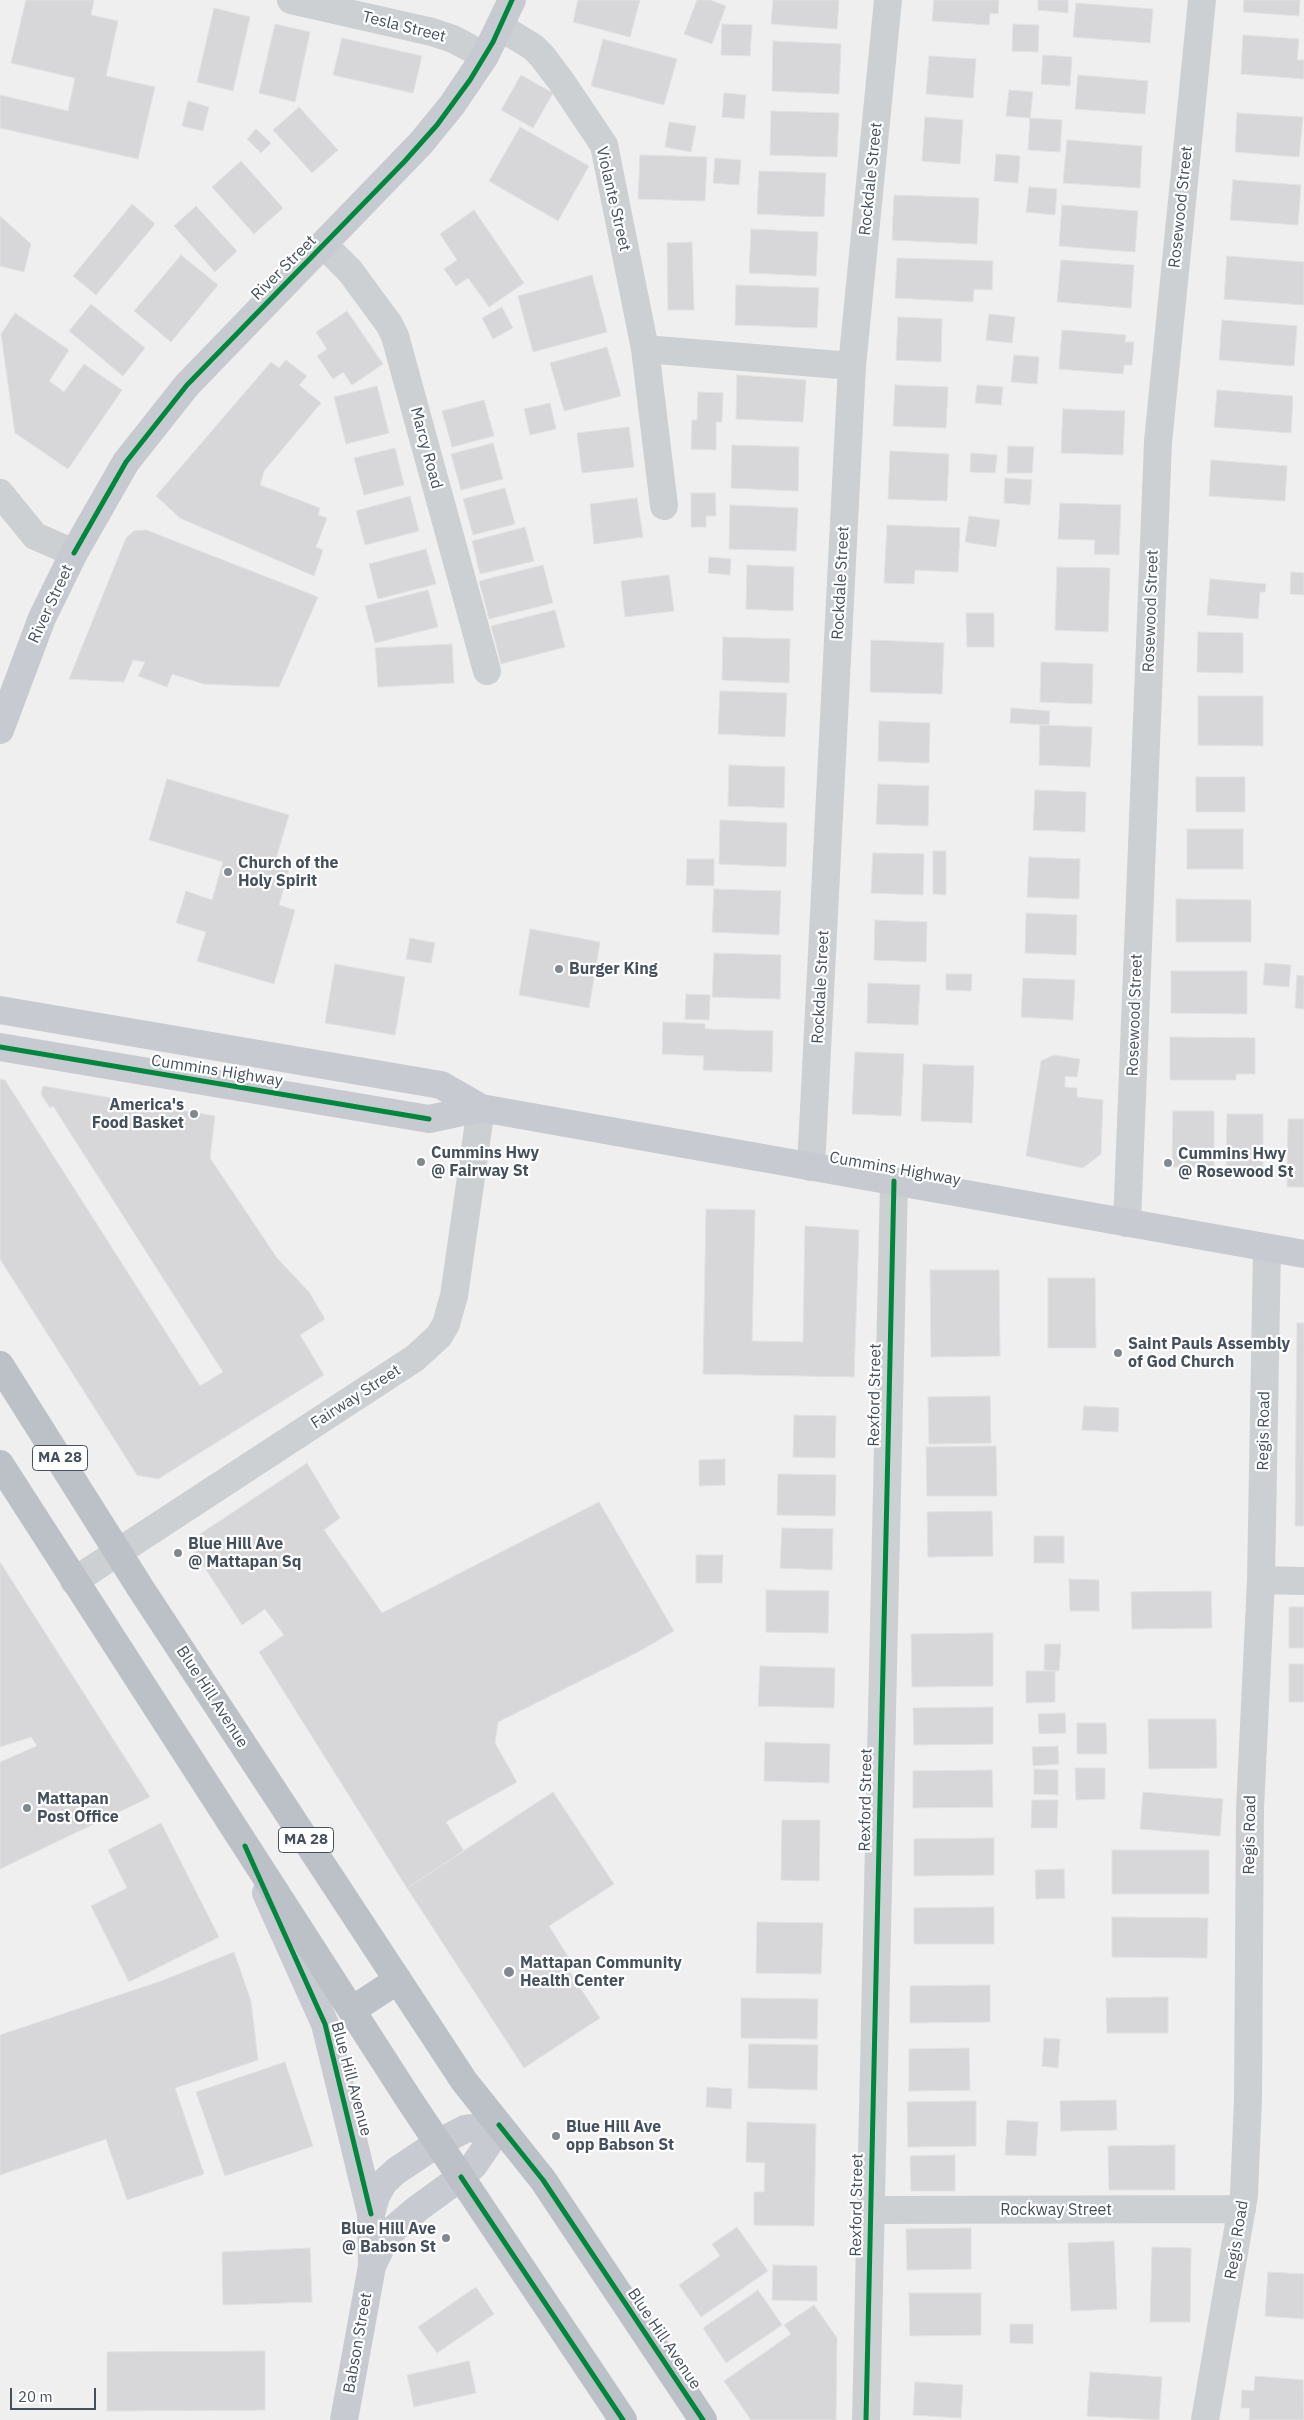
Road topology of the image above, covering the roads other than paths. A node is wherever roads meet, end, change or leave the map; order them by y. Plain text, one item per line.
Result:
1 (291, 0) edge
2 (512, 0) edge
3 (888, 0) edge
4 (1202, 0) edge
5 (500, 27) junction
6 (484, 56) junction
7 (324, 246) junction
8 (645, 349) junction
9 (852, 366) junction
10 (0, 493) edge
11 (664, 506) dead end
12 (74, 553) junction
13 (487, 671) dead end
14 (0, 730) edge
15 (0, 1010) edge
16 (0, 1048) edge
17 (481, 1108) junction
18 (811, 1167) junction
19 (894, 1181) junction
20 (1127, 1223) junction
21 (1268, 1248) junction
22 (1304, 1254) edge
23 (0, 1365) edge
24 (0, 1464) edge
25 (118, 1552) junction
26 (1261, 1580) junction
27 (1304, 1581) edge
28 (74, 1582) junction
29 (245, 1846) junction
30 (398, 1980) junction
31 (352, 2010) junction
32 (499, 2125) junction
33 (438, 2143) junction
34 (461, 2177) junction
35 (1242, 2209) junction
36 (869, 2210) junction
37 (371, 2214) junction
38 (372, 2266) junction
39 (344, 2420) edge
40 (623, 2420) edge
41 (703, 2420) edge
42 (866, 2420) edge
43 (1206, 2420) edge

1 - 6 street, Tesla Street
2 - 5 main road, River Street
3 - 9 street, Rockdale Street
4 - 20 street, Rosewood Street
5 - 6 main road, River Street
5 - 8 street, Violante Street
6 - 7 main road, River Street
7 - 12 main road, River Street
7 - 13 street, Marcy Road
8 - 9 street
8 - 11 street, Violante Street
9 - 18 street, Rockdale Street
10 - 12 street
12 - 14 main road, River Street
15 - 17 main road, Cummins Highway
16 - 17 main road, Cummins Highway
17 - 18 main road, Cummins Highway
17 - 25 street, Fairway Street
18 - 19 main road, Cummins Highway
19 - 20 main road, Cummins Highway
19 - 36 street, Rexford Street
20 - 21 main road, Cummins Highway
21 - 22 main road, Cummins Highway
21 - 26 street, Regis Road
23 - 25 highway, Blue Hill Avenue / MA 28
24 - 28 highway, Blue Hill Avenue / MA 28
25 - 28 street, Fairway Street
25 - 30 highway, Blue Hill Avenue / MA 28
26 - 27 street
26 - 35 street, Regis Road
28 - 29 highway, Blue Hill Avenue / MA 28
29 - 31 highway, Blue Hill Avenue / MA 28
29 - 37 main road, Blue Hill Avenue
30 - 31 highway
30 - 32 highway, Blue Hill Avenue / MA 28
31 - 33 highway, Blue Hill Avenue / MA 28
32 - 33 main road, Babson Street
32 - 34 main road, Babson Street
32 - 41 highway, Blue Hill Avenue / MA 28
33 - 34 highway, Blue Hill Avenue / MA 28
33 - 37 main road, Babson Street
34 - 38 main road, Babson Street
34 - 40 highway, Blue Hill Avenue / MA 28
35 - 36 street, Rockway Street
35 - 43 street, Regis Road
36 - 42 street, Rexford Street
37 - 38 main road, Babson Street
38 - 39 main road, Babson Street

